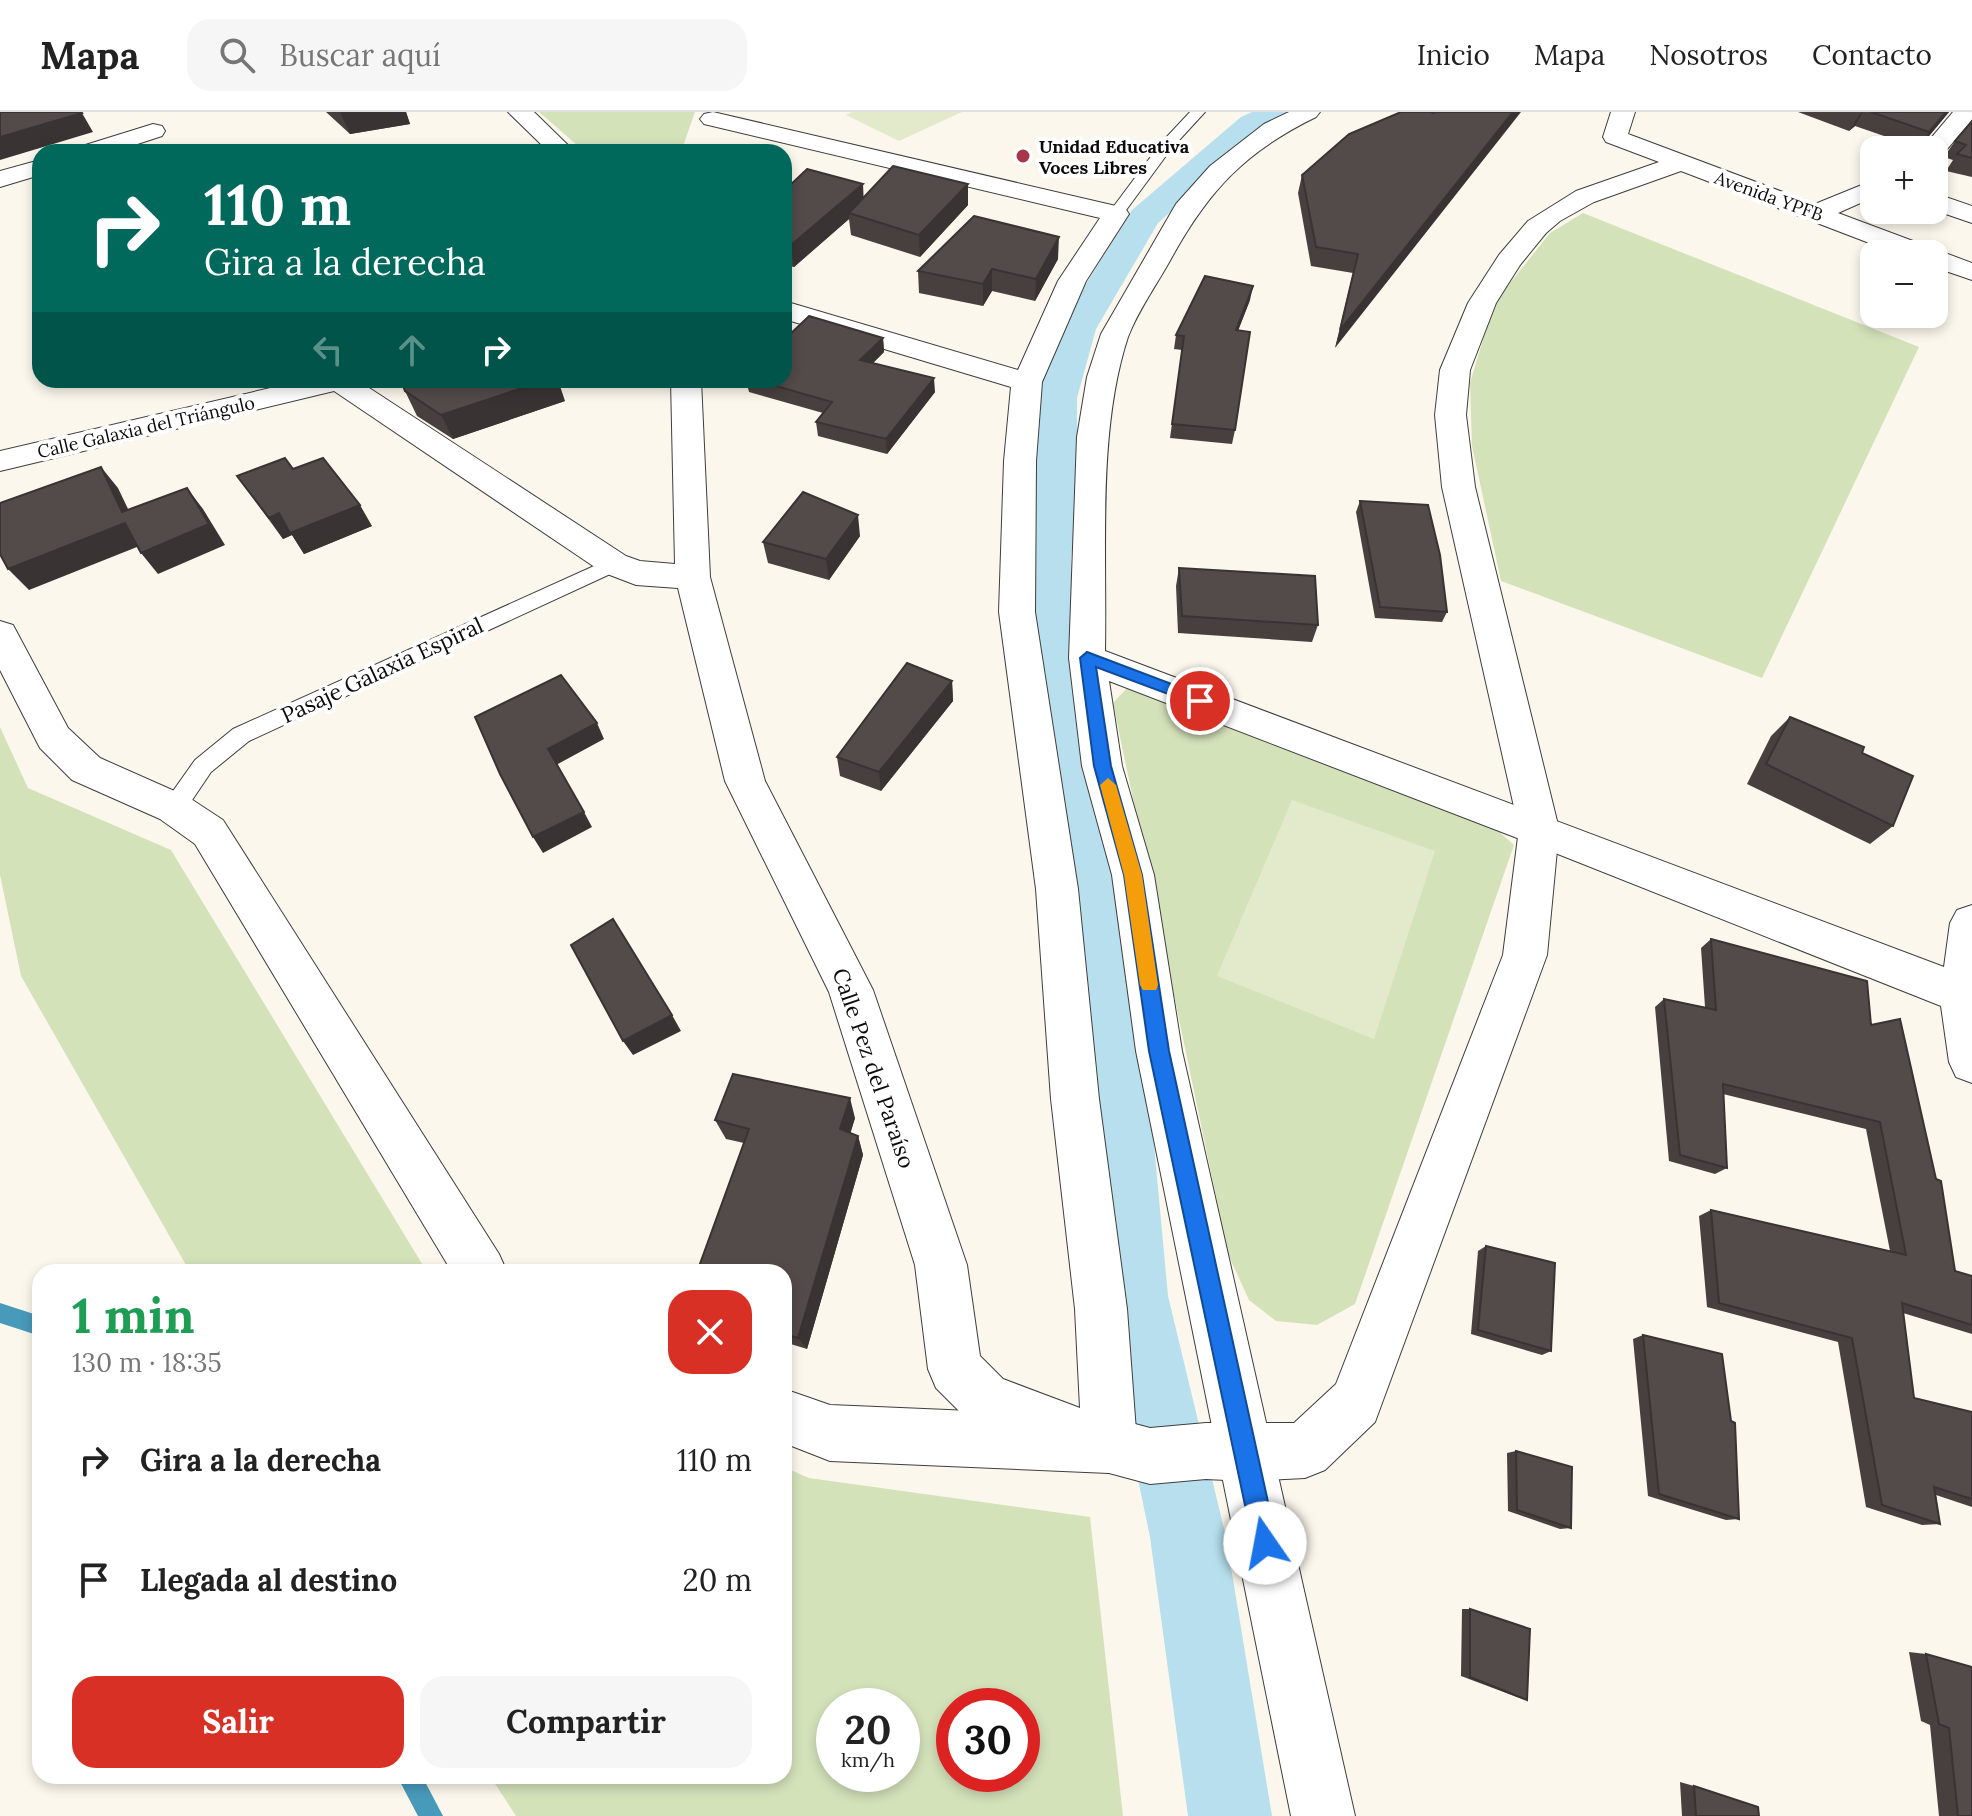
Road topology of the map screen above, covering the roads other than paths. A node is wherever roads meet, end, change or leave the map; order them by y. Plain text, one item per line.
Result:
1 (520, 112) edge
2 (1198, 112) edge
3 (1308, 112) edge
4 (1623, 112) edge
5 (1966, 112) edge
6 (714, 115) edge
7 (155, 126) edge
8 (1945, 136) edge
9 (109, 144) edge
10 (554, 144) edge
11 (702, 144) dead end
12 (1680, 163) junction
13 (32, 169) edge
14 (0, 179) edge
15 (1860, 194) edge
16 (1948, 206) edge
17 (1816, 213) junction
18 (1116, 214) junction
19 (1972, 215) edge
20 (1886, 240) edge
21 (1948, 263) edge
22 (1972, 272) edge
23 (792, 312) edge
24 (1027, 382) junction
25 (308, 388) edge
26 (349, 388) edge
27 (686, 388) edge
28 (0, 461) edge
29 (614, 564) junction
30 (693, 577) junction
31 (0, 634) edge
32 (1087, 658) junction
33 (174, 808) junction
34 (1539, 829) junction
35 (1972, 923) edge
36 (1967, 996) edge
37 (1972, 1062) edge
38 (476, 1264) edge
39 (792, 1419) edge
40 (1130, 1450) junction
41 (1226, 1452) junction
42 (1323, 1816) edge

1 - 10 street
2 - 18 lane
3 - 32 street
4 - 12 street, Avenida YPFB
5 - 8 street
6 - 11 street
6 - 18 street
7 - 9 street
12 - 17 street, Avenida YPFB
12 - 34 street, Calle Pez del Paraíso
13 - 14 street
15 - 17 street
16 - 19 street
17 - 20 street, Avenida YPFB
18 - 24 street
21 - 22 street
23 - 24 street
24 - 40 street
25 - 28 street, Calle Galaxia del Triángulo
26 - 29 street
27 - 30 street, Calle Pez del Paraíso
29 - 30 street
29 - 33 lane, Pasaje Galaxia Espiral
30 - 40 street, Calle Pez del Paraíso
31 - 33 street
32 - 34 street
32 - 41 street
33 - 38 street
34 - 36 street
34 - 41 street, Calle Pez del Paraíso
35 - 36 street
36 - 37 street
39 - 40 street
40 - 41 street, Calle Pez del Paraíso
41 - 42 street

